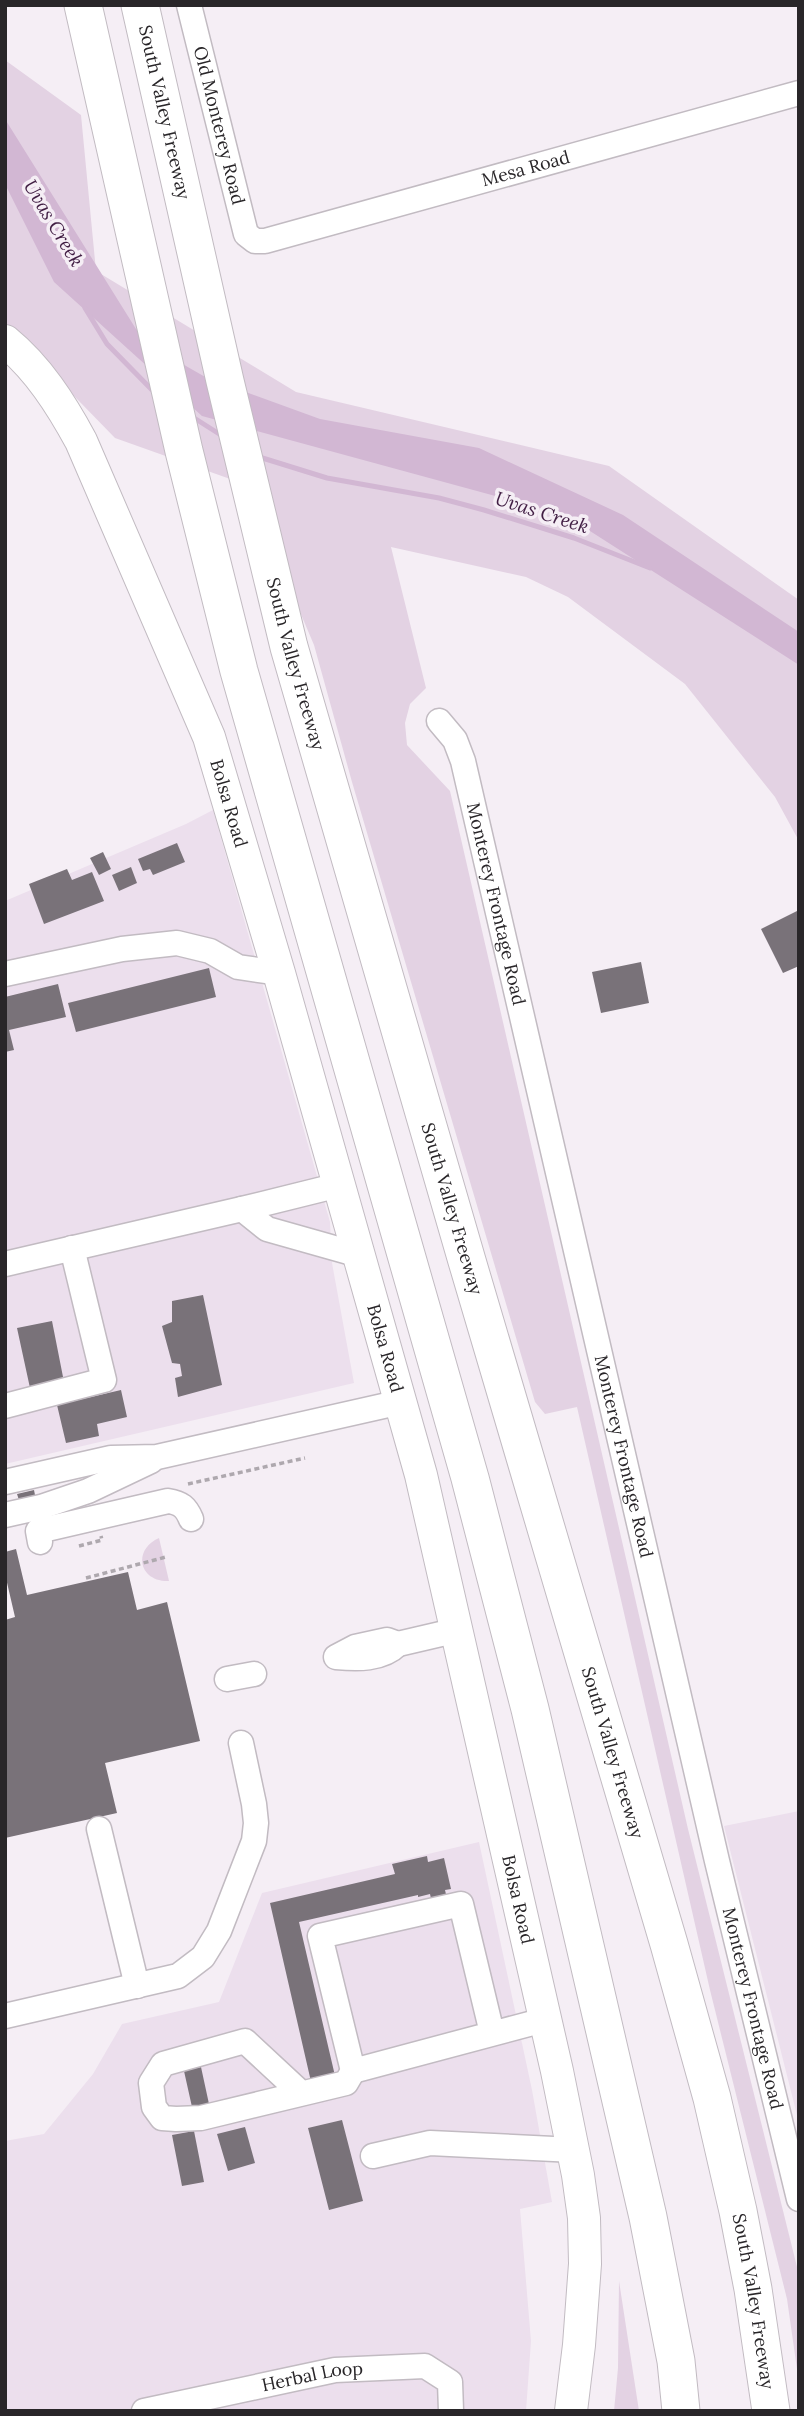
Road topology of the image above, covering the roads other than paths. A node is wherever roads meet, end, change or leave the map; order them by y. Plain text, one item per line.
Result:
1 (83, 5) edge
2 (140, 5) edge
3 (189, 5) edge
4 (799, 93) edge
5 (255, 241) joint
6 (5, 341) edge
7 (439, 721) dead end
8 (279, 973) junction
9 (5, 974) edge
10 (339, 1185) junction
11 (242, 1209) junction
12 (72, 1248) junction
13 (359, 1255) junction
14 (5, 1264) edge
15 (401, 1402) junction
16 (5, 1406) edge
17 (158, 1457) junction
18 (5, 1482) edge
19 (5, 1515) edge
20 (191, 1519) dead end
21 (40, 1542) dead end
22 (458, 1630) junction
23 (398, 1644) dead end
24 (254, 1674) dead end
25 (227, 1679) dead end
26 (241, 1743) dead end
27 (99, 1829) dead end
28 (137, 1986) junction
29 (5, 2016) edge
30 (544, 2020) junction
31 (492, 2033) junction
32 (353, 2071) junction
33 (301, 2093) junction
34 (574, 2150) junction
35 (373, 2156) dead end
36 (799, 2199) edge
37 (676, 2361) junction
38 (771, 2410) edge
39 (144, 2411) edge
40 (451, 2411) edge
41 (571, 2411) edge
42 (669, 2411) edge
43 (681, 2411) edge

1 - 37 highway
2 - 38 highway, South Valley Freeway
3 - 5 street, Old Monterey Road
4 - 5 street, Mesa Road
6 - 8 main road, Bolsa Road
7 - 36 street, Monterey Frontage Road
8 - 9 street
8 - 10 main road, Bolsa Road
10 - 11 street
10 - 13 main road, Bolsa Road
11 - 12 street
11 - 13 street
12 - 14 street
12 - 16 street
13 - 15 main road, Bolsa Road
15 - 17 street
15 - 22 main road, Bolsa Road
17 - 18 street
17 - 19 street
20 - 21 street
22 - 23 street
22 - 30 main road, Bolsa Road
24 - 25 street
26 - 28 street
27 - 28 street
28 - 29 street
30 - 31 street
30 - 34 main road, Bolsa Road
31 - 32 street
31 - 32 street
32 - 33 street
33 - 33 street
34 - 35 street
34 - 41 main road, Bolsa Road
37 - 42 highway
37 - 43 highway
39 - 40 street, Herbal Loop

